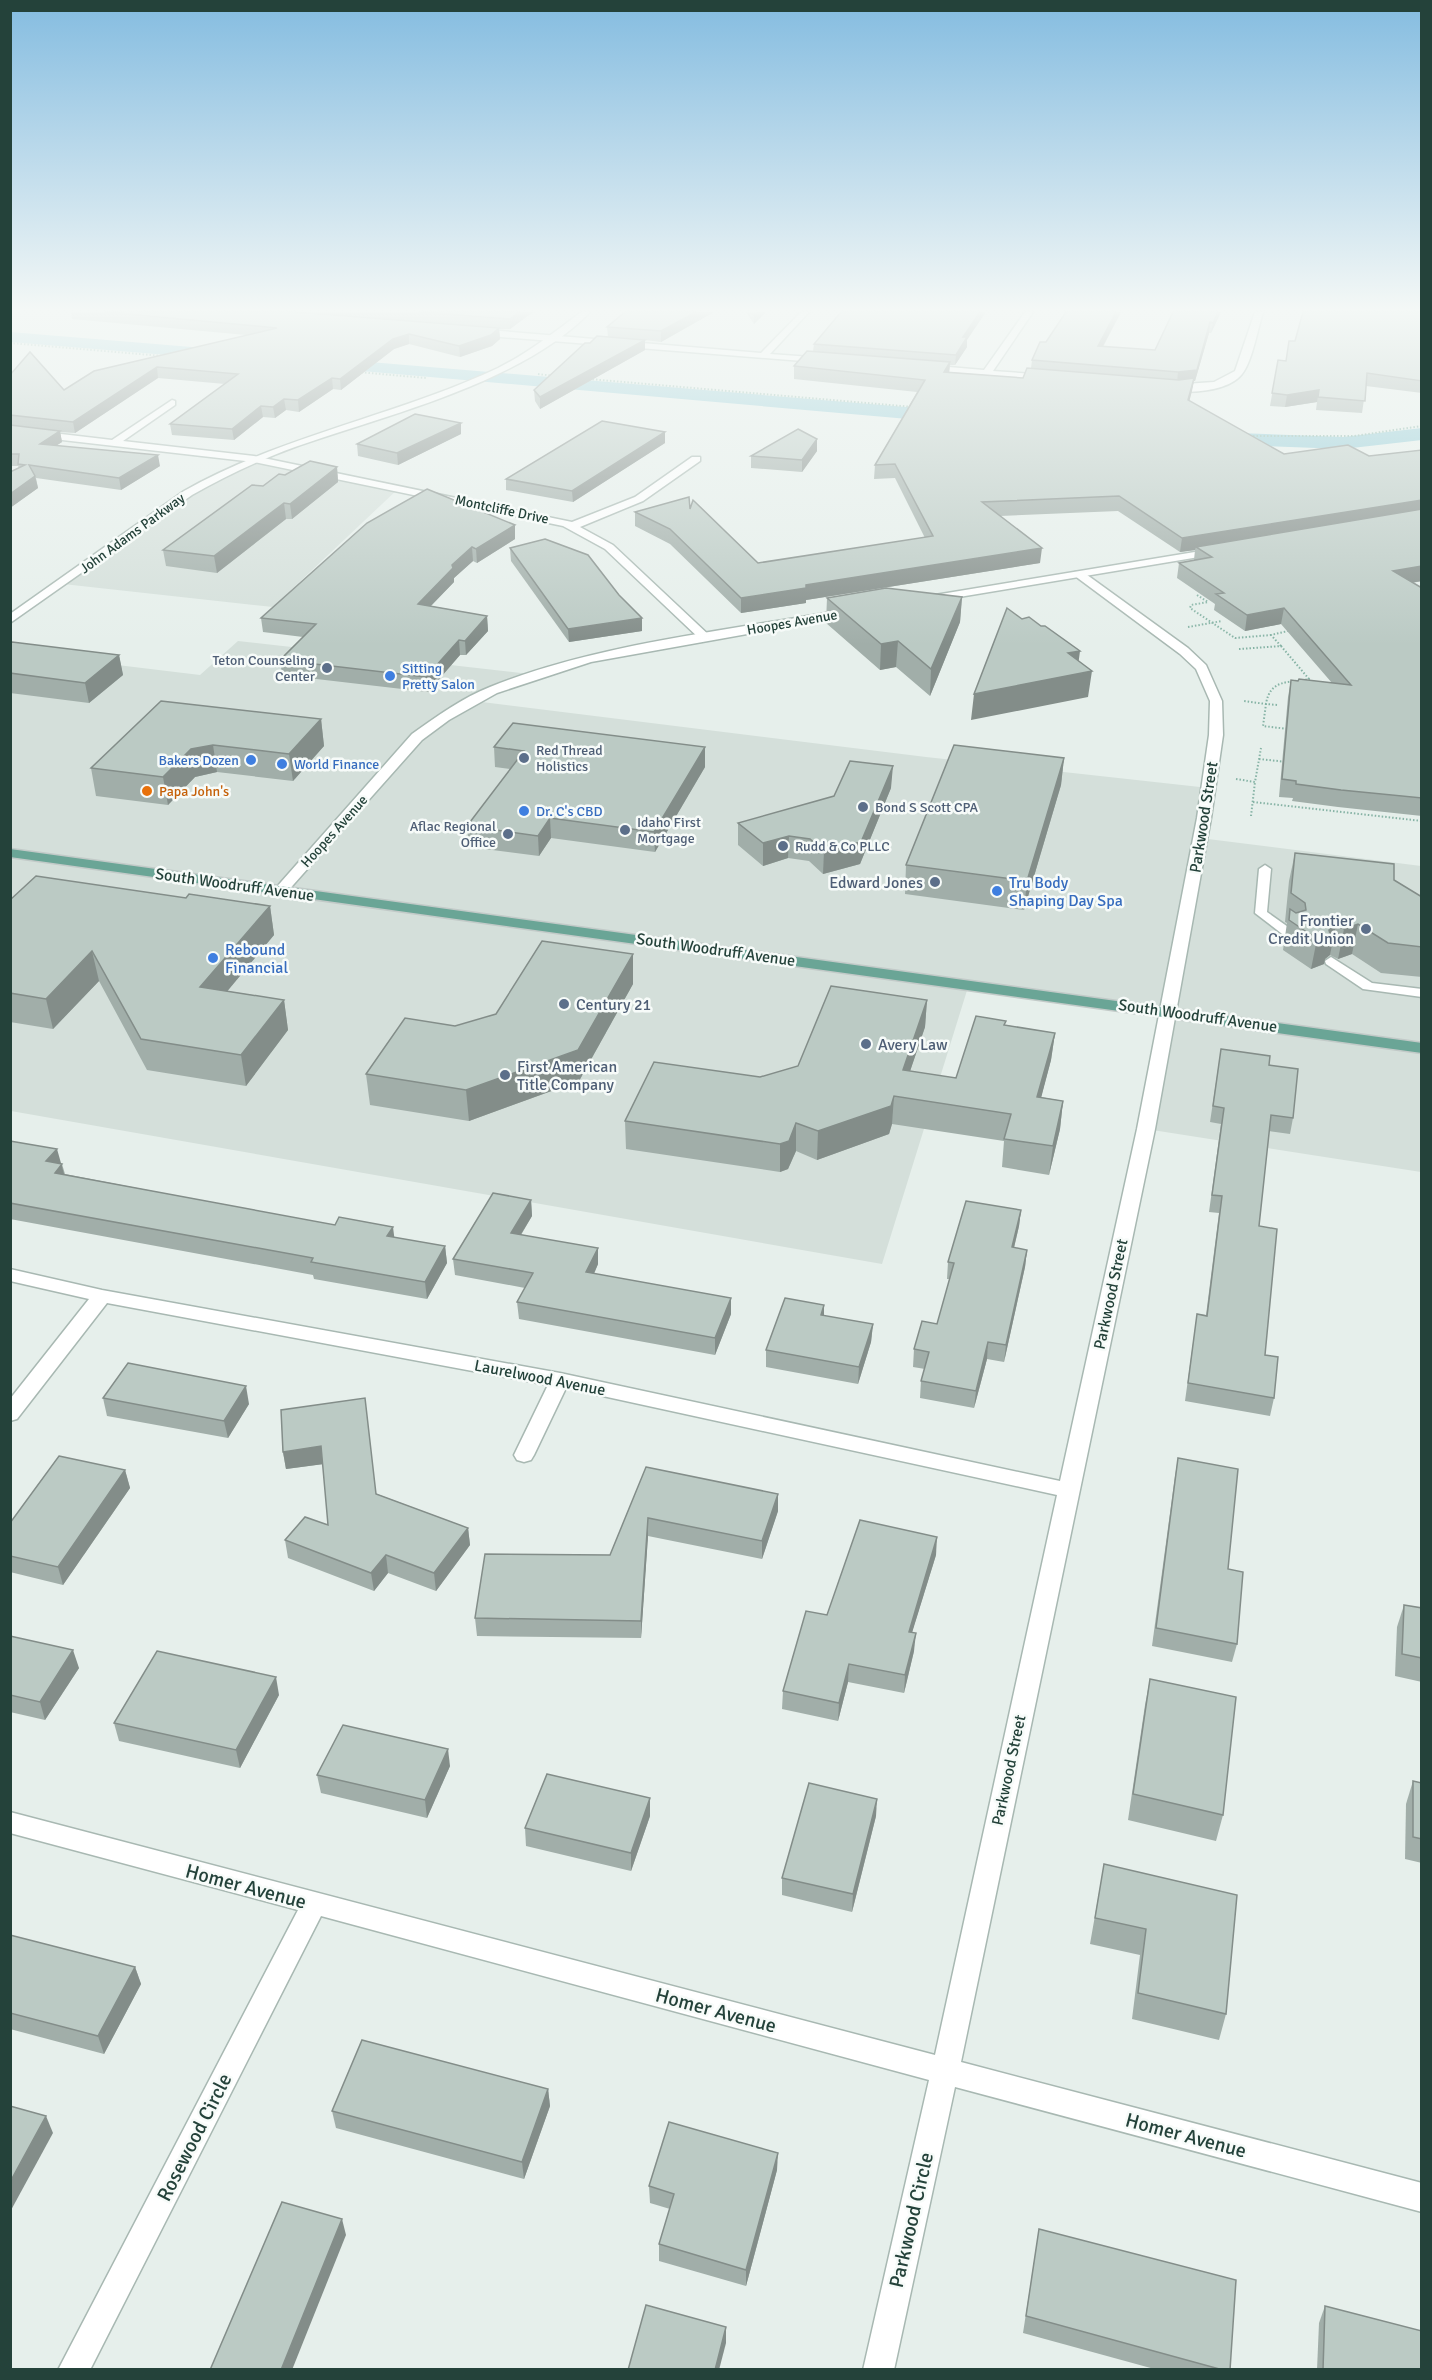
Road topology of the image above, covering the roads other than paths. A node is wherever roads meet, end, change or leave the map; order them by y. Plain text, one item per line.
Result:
1 (143, 423) edge
2 (350, 423) edge
3 (10, 431) edge
4 (112, 444) junction
5 (254, 459) junction
6 (696, 459) dead end
7 (572, 526) junction
8 (1235, 549) edge
9 (1079, 574) junction
10 (920, 601) edge
11 (862, 610) edge
12 (10, 620) edge
13 (705, 637) junction
14 (10, 853) edge
15 (1265, 869) dead end
16 (281, 890) junction
17 (1294, 937) edge
18 (1331, 961) edge
19 (1422, 993) edge
20 (1168, 1011) junction
21 (1422, 1048) edge
22 (10, 1275) edge
23 (102, 1296) junction
24 (560, 1380) junction
25 (10, 1414) edge
26 (524, 1455) dead end
27 (1068, 1490) junction
28 (10, 1822) edge
29 (314, 1904) junction
30 (945, 2071) junction
31 (1422, 2198) edge
32 (73, 2370) edge
33 (878, 2370) edge

1 - 4 street
2 - 5 street, John Adams Parkway
3 - 4 street, Montcliffe Drive
4 - 5 street, Montcliffe Drive
5 - 7 street, Montcliffe Drive
5 - 12 street, John Adams Parkway
6 - 7 street
7 - 13 street, Montcliffe Drive
8 - 9 street
9 - 10 street
9 - 20 street, Parkwood Street
11 - 13 street, Hoopes Avenue
13 - 16 street, Hoopes Avenue
14 - 16 main road, South Woodruff Avenue
15 - 17 lane
16 - 20 main road, South Woodruff Avenue
18 - 19 lane
20 - 21 main road, South Woodruff Avenue
20 - 27 street, Parkwood Street
22 - 23 street, Laurelwood Avenue
23 - 24 street, Laurelwood Avenue
23 - 25 street
24 - 26 street
24 - 27 street, Laurelwood Avenue
27 - 30 street, Parkwood Street
28 - 29 street, Homer Avenue
29 - 30 street, Homer Avenue
29 - 32 street, Rosewood Circle
30 - 31 street, Homer Avenue
30 - 33 street, Parkwood Circle

